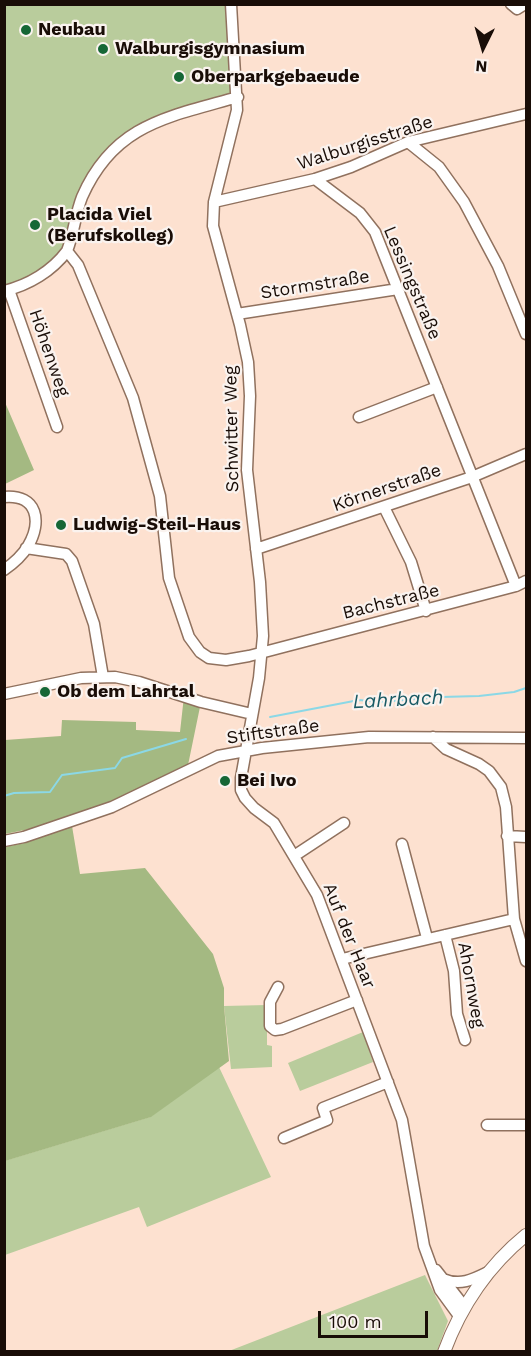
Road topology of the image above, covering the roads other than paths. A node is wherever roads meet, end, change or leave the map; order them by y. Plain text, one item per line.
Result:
1 (231, 4) edge
2 (238, 97) junction
3 (526, 114) edge
4 (408, 142) junction
5 (315, 179) junction
6 (214, 202) junction
7 (67, 251) junction
8 (398, 289) junction
9 (7, 290) edge
10 (237, 314) junction
11 (526, 334) edge
12 (437, 387) junction
13 (359, 417) dead end
14 (57, 427) dead end
15 (526, 454) edge
16 (472, 477) junction
17 (4, 497) edge
18 (384, 507) junction
19 (26, 548) junction
20 (256, 549) junction
21 (4, 570) edge
22 (526, 581) edge
23 (516, 586) junction
24 (426, 610) junction
25 (262, 652) junction
26 (103, 677) junction
27 (4, 694) edge
28 (252, 714) junction
29 (433, 737) junction
30 (526, 738) edge
31 (246, 750) junction
32 (344, 823) dead end
33 (507, 837) junction
34 (526, 837) edge
35 (4, 841) edge
36 (402, 843) dead end
37 (294, 856) junction
38 (514, 919) junction
39 (445, 935) junction
40 (427, 938) junction
41 (342, 959) junction
42 (526, 961) edge
43 (278, 987) dead end
44 (357, 1000) junction
45 (465, 1040) dead end
46 (388, 1082) junction
47 (487, 1125) dead end
48 (526, 1125) edge
49 (284, 1138) dead end
50 (526, 1235) edge
51 (428, 1257) junction
52 (488, 1272) junction
53 (443, 1280) junction
54 (462, 1311) junction
55 (444, 1352) edge

1 - 2 street, Schwitter Weg
2 - 6 street, Schwitter Weg
2 - 7 street
3 - 4 street, Walburgisstraße
4 - 5 street, Walburgisstraße
4 - 11 street
5 - 6 street, Walburgisstraße
5 - 8 street, Lessingstraße
6 - 10 street, Schwitter Weg
7 - 9 street
7 - 25 street, Bachstraße
8 - 10 street, Stormstraße
8 - 12 street, Lessingstraße
9 - 14 street, Höhenweg
10 - 20 street, Schwitter Weg
12 - 13 street
12 - 16 street, Lessingstraße
15 - 16 street, Körnerstraße
16 - 18 street, Körnerstraße
16 - 23 street, Lessingstraße
17 - 19 street
18 - 20 street, Körnerstraße
18 - 24 street
19 - 21 street
19 - 26 street
20 - 25 street, Schwitter Weg
22 - 23 street, Bachstraße
23 - 24 street, Bachstraße
24 - 25 street, Bachstraße
25 - 28 street, Schwitter Weg
26 - 27 street
26 - 28 street
28 - 31 street, Schwitter Weg
29 - 30 street, Stiftstraße
29 - 31 street, Stiftstraße
29 - 33 street
31 - 35 street, Stiftstraße
31 - 37 street, Auf der Haar
32 - 37 street
33 - 34 street
33 - 38 street
36 - 40 street
37 - 41 street, Auf der Haar
38 - 39 street
38 - 42 street
39 - 40 street
39 - 45 street, Ahornweg
40 - 41 street
41 - 44 street, Auf der Haar
43 - 44 street
44 - 46 street, Auf der Haar
46 - 49 street
46 - 51 street, Auf der Haar
47 - 48 street
50 - 52 main road
51 - 53 street, Auf der Haar
51 - 54 street, Auf der Haar
52 - 53 street
52 - 54 main road
53 - 54 street, Auf der Haar
54 - 55 main road

